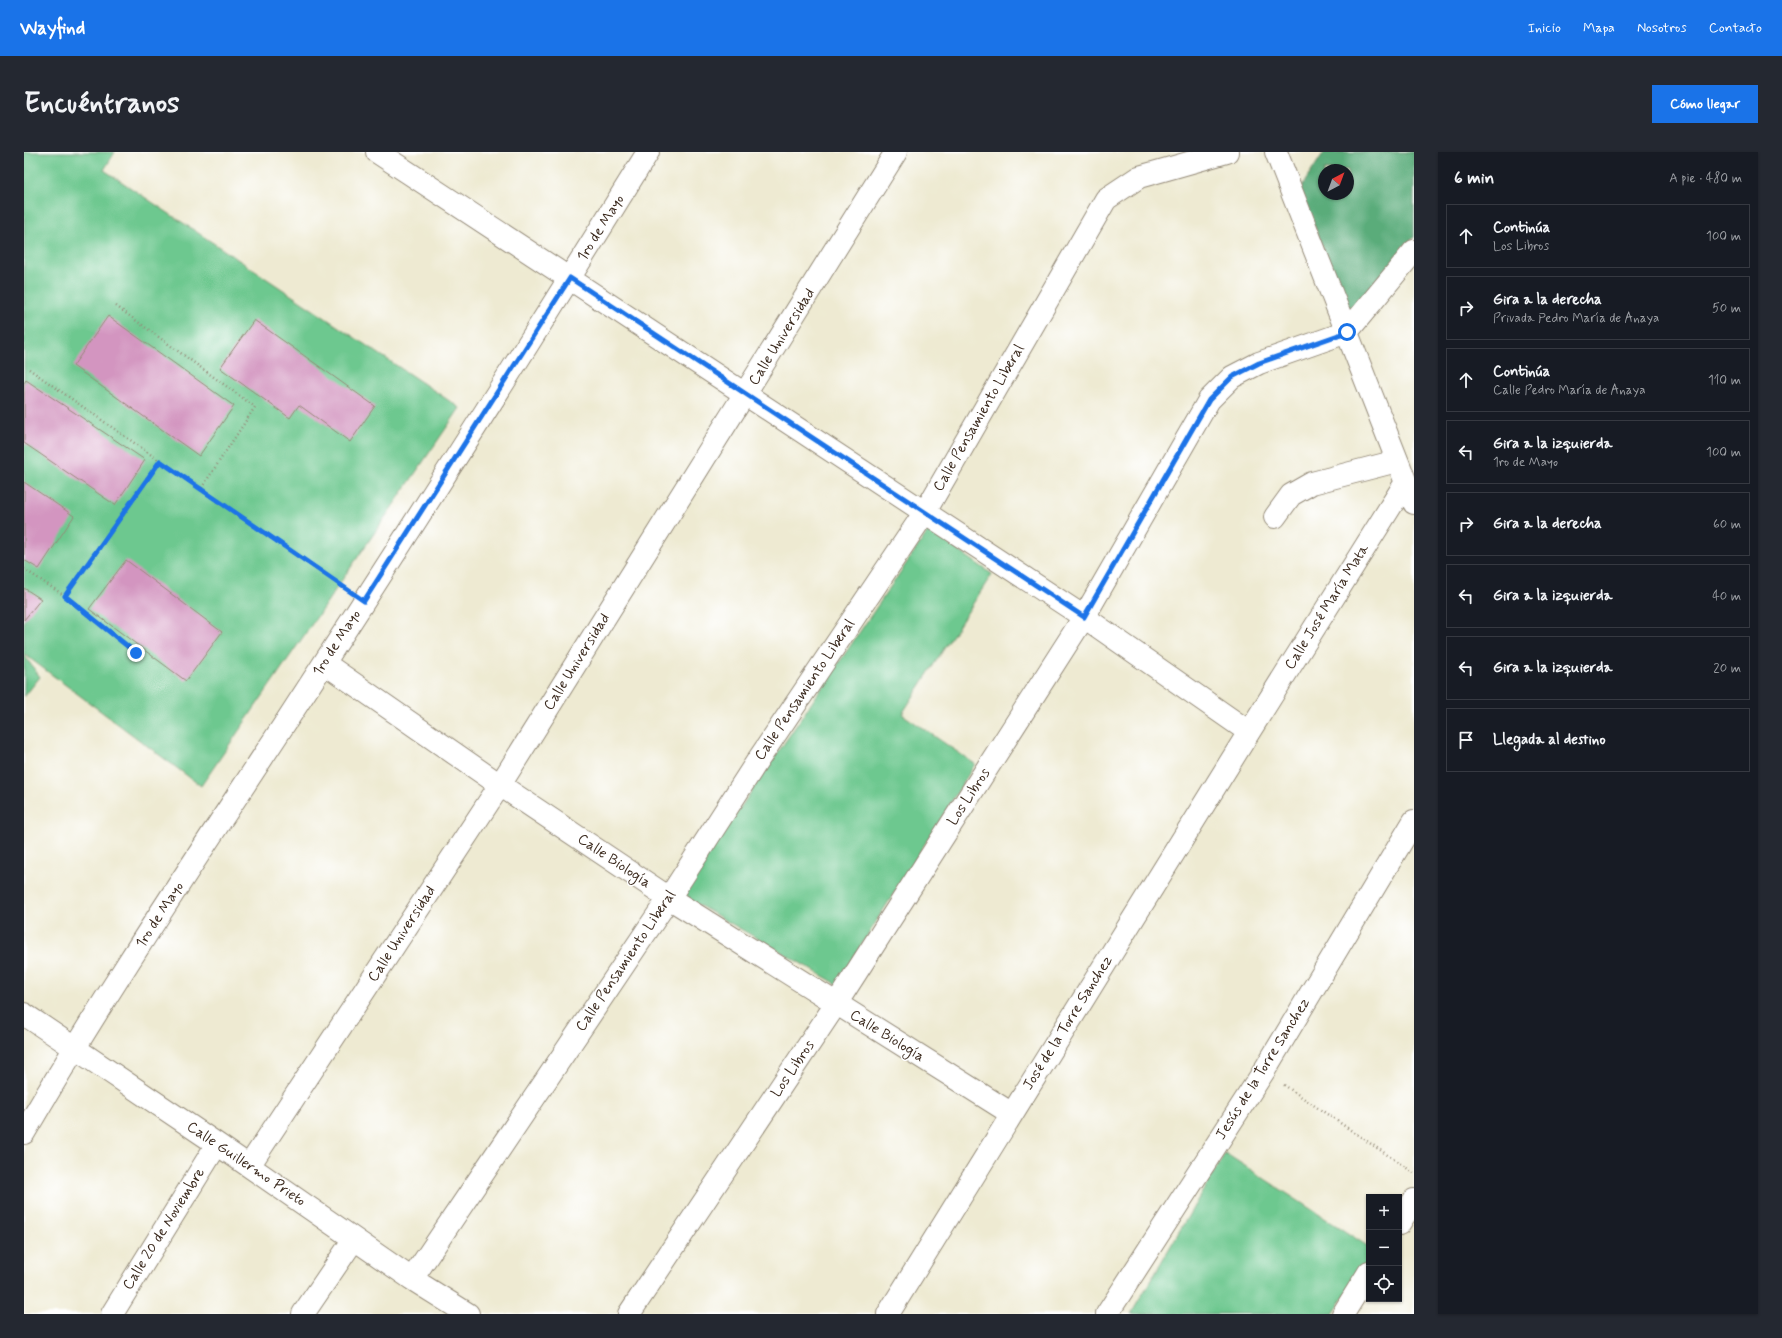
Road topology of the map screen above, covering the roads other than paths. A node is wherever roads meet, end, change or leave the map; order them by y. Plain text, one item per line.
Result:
1 (377, 152) edge
2 (648, 152) edge
3 (896, 152) edge
4 (1227, 152) edge
5 (1276, 152) edge
6 (1414, 251) edge
7 (570, 278) junction
8 (1347, 332) junction
9 (746, 394) junction
10 (1397, 461) junction
11 (1406, 482) junction
12 (1414, 503) edge
13 (925, 512) junction
14 (1275, 517) dead end
15 (1084, 617) junction
16 (324, 663) junction
17 (1249, 732) junction
18 (500, 785) junction
19 (1414, 821) edge
20 (668, 898) junction
21 (836, 1004) junction
22 (24, 1014) edge
23 (74, 1048) junction
24 (1012, 1114) junction
25 (24, 1133) edge
26 (217, 1144) junction
27 (249, 1166) junction
28 (1414, 1200) edge
29 (1402, 1219) edge
30 (354, 1239) junction
31 (1366, 1277) edge
32 (412, 1279) junction
33 (112, 1314) edge
34 (303, 1314) edge
35 (468, 1314) edge
36 (629, 1314) edge
37 (888, 1314) edge
38 (1106, 1314) edge
39 (1343, 1314) edge

1 - 7 street
2 - 7 street, 1ro de Mayo
3 - 9 street, Calle Universidad
4 - 13 street, Calle Pensamiento Liberal
5 - 8 street
6 - 8 street
7 - 9 street
7 - 16 street, 1ro de Mayo
8 - 10 street
8 - 15 street, Los Libros
9 - 13 street
9 - 18 street, Calle Universidad
10 - 11 street
10 - 14 street
11 - 12 street
11 - 17 street, Calle José María Mata
13 - 15 street
13 - 20 street, Calle Pensamiento Liberal
15 - 17 street
15 - 21 street, Los Libros
16 - 18 street, Calle Biología
16 - 23 street, 1ro de Mayo
17 - 24 street, José de la Torre Sanchez
18 - 20 street, Calle Biología
18 - 27 street, Calle Universidad
19 - 38 street, Jesús de la Torre Sanchez
20 - 21 street, Calle Biología
20 - 32 street, Calle Pensamiento Liberal
21 - 24 street, Calle Biología
21 - 36 street, Los Libros
22 - 23 street, Calle Guillermo Prieto
23 - 25 street, 1ro de Mayo
23 - 26 street, Calle Guillermo Prieto
24 - 37 street, José de la Torre Sanchez
26 - 27 street, Calle Guillermo Prieto
26 - 33 street, Calle 20 de Noviembre
27 - 30 street, Calle Guillermo Prieto
28 - 29 street
30 - 32 street, Calle Guillermo Prieto
30 - 34 street
31 - 39 street
32 - 35 street, Calle Guillermo Prieto

